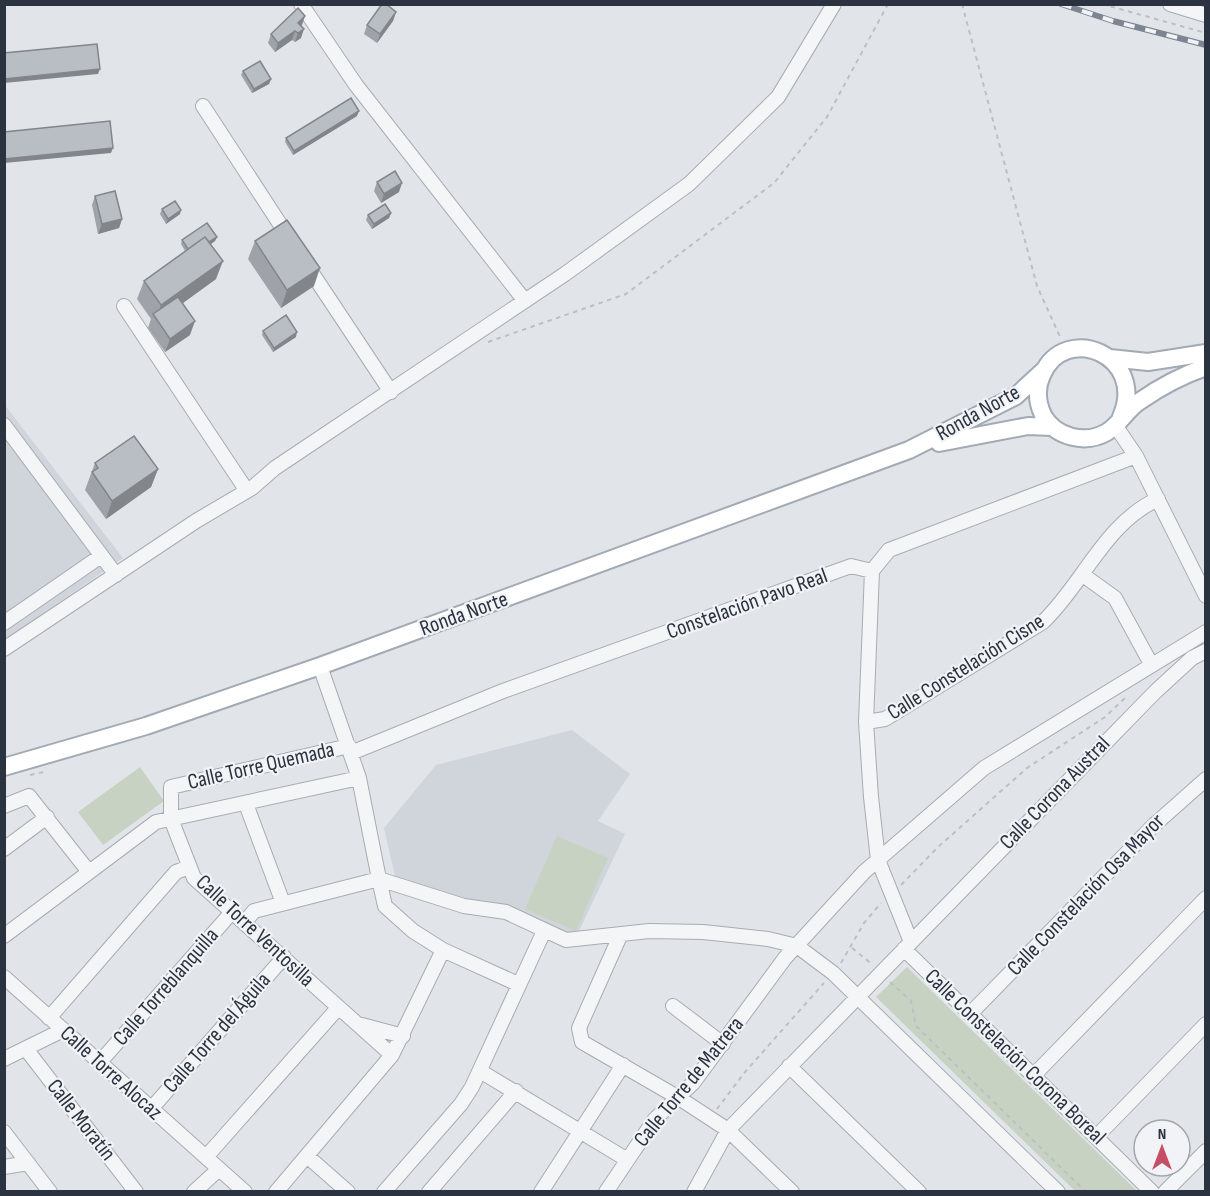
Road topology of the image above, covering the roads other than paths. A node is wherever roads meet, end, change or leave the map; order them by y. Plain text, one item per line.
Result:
1 (301, 4) edge
2 (834, 4) edge
3 (1170, 4) edge
4 (1206, 15) edge
5 (203, 106) dead end
6 (525, 301) junction
7 (124, 306) dead end
8 (1206, 353) edge
9 (1110, 358) junction
10 (1206, 367) edge
11 (1044, 370) junction
12 (391, 392) junction
13 (1118, 421) junction
14 (4, 425) edge
15 (1052, 427) junction
16 (909, 450) junction
17 (1136, 456) junction
18 (248, 490) junction
19 (1158, 499) junction
20 (101, 556) junction
21 (872, 571) junction
22 (116, 575) junction
23 (1083, 575) junction
24 (1206, 596) edge
25 (4, 623) edge
26 (1206, 632) edge
27 (4, 650) edge
28 (1206, 651) edge
29 (1151, 664) junction
30 (320, 666) junction
31 (866, 722) junction
32 (350, 749) junction
33 (8, 765) edge
34 (358, 778) junction
35 (1206, 779) edge
36 (246, 804) junction
37 (4, 806) edge
38 (47, 817) junction
39 (171, 819) junction
40 (4, 849) edge
41 (878, 860) junction
42 (189, 867) junction
43 (89, 872) junction
44 (379, 879) junction
45 (1206, 898) edge
46 (283, 903) junction
47 (232, 912) junction
48 (244, 923) junction
49 (543, 931) junction
50 (4, 936) edge
51 (620, 936) junction
52 (907, 945) junction
53 (797, 946) junction
54 (443, 950) junction
55 (284, 957) junction
56 (4, 977) edge
57 (518, 984) junction
58 (857, 997) junction
59 (674, 1006) dead end
60 (338, 1008) junction
61 (970, 1014) junction
62 (49, 1018) junction
63 (1206, 1024) edge
64 (362, 1025) junction
65 (63, 1030) junction
66 (403, 1036) junction
67 (723, 1044) junction
68 (26, 1049) junction
69 (392, 1055) junction
70 (4, 1059) edge
71 (100, 1062) junction
72 (623, 1065) junction
73 (789, 1066) junction
74 (480, 1071) junction
75 (1034, 1076) junction
76 (516, 1092) junction
77 (679, 1098) junction
78 (151, 1109) junction
79 (728, 1130) junction
80 (581, 1131) junction
81 (4, 1132) edge
82 (1097, 1136) junction
83 (1206, 1150) edge
84 (307, 1156) junction
85 (206, 1157) junction
86 (626, 1160) junction
87 (28, 1162) junction
88 (4, 1167) edge
89 (219, 1169) junction
90 (787, 1189) edge
91 (50, 1191) edge
92 (136, 1191) edge
93 (194, 1191) edge
94 (245, 1191) edge
95 (276, 1191) edge
96 (348, 1191) edge
97 (384, 1191) edge
98 (429, 1191) edge
99 (541, 1191) edge
100 (606, 1191) edge
101 (694, 1191) edge
102 (919, 1191) edge
103 (1058, 1191) edge
104 (1152, 1191) edge
105 (1166, 1191) edge

1 - 6 street
2 - 6 street
3 - 4 street
5 - 12 street
6 - 12 street
7 - 18 street
8 - 9 main road
9 - 11 main road, Ronda Norte
9 - 13 main road
10 - 13 main road, Ronda Norte
11 - 15 main road, Ronda Norte
11 - 16 main road, Ronda Norte
12 - 18 street
13 - 15 main road, Ronda Norte
13 - 17 street
14 - 20 street
15 - 16 main road, Ronda Norte
16 - 30 main road, Ronda Norte
17 - 19 street
17 - 21 street
18 - 22 street
19 - 23 street, Calle Constelación Cisne
19 - 24 street
20 - 22 street
20 - 25 street
21 - 31 street
21 - 32 street, Constelación Pavo Real
22 - 27 street
23 - 29 street
23 - 31 street, Calle Constelación Cisne
26 - 29 street, Calle Corona Austral
28 - 52 street, Calle Corona Austral
29 - 41 street, Calle Corona Austral
30 - 32 street
30 - 33 main road, Ronda Norte
31 - 41 street
32 - 34 street
32 - 39 street, Calle Torre Quemada
34 - 36 street, Calle Torre Quemada
34 - 44 street
35 - 61 street, Calle Constelación Osa Mayor
36 - 39 street, Calle Torre Quemada
36 - 46 street
37 - 38 street
38 - 40 street
38 - 43 street
39 - 42 street, Calle Torre Ventosilla
39 - 43 street, Calle Torre Quemada
41 - 52 street
41 - 53 street, Calle Corona Austral
42 - 47 street, Calle Torre Ventosilla
42 - 62 street
43 - 50 street, Calle Torre Quemada
44 - 46 street
44 - 49 street
44 - 54 street
45 - 75 street
46 - 48 street
47 - 48 street, Calle Torre Ventosilla
47 - 71 street, Calle Torreblanquilla
48 - 55 street, Calle Torre Ventosilla
49 - 51 street
49 - 57 street
51 - 53 street
51 - 72 street
52 - 58 street, Calle Corona Austral
52 - 61 street, Calle Constelación Corona Boreal
53 - 58 street
53 - 67 street, Calle Torre de Matrera
54 - 57 street
54 - 66 street
55 - 60 street, Calle Torre Ventosilla
55 - 78 street, Calle Torre del Águila
56 - 62 street, Calle Torre Alocaz
57 - 74 street
58 - 73 street, Calle Corona Austral
58 - 103 street
59 - 67 street
60 - 64 street, Calle Torre Ventosilla
60 - 85 street
61 - 75 street, Calle Constelación Corona Boreal
62 - 65 street, Calle Torre Alocaz
63 - 82 street
64 - 66 street, Calle Torre Ventosilla
64 - 69 street, Calle Torre Ventosilla
65 - 68 street
65 - 71 street, Calle Torre Alocaz
66 - 69 street
67 - 77 street, Calle Torre de Matrera
68 - 70 street
68 - 92 street, Calle Moratín
69 - 84 street
71 - 78 street, Calle Torre Alocaz
72 - 77 street
72 - 80 street
73 - 79 street, Calle Corona Austral
73 - 102 street
74 - 76 street
74 - 97 street
75 - 82 street, Calle Constelación Corona Boreal
76 - 80 street
76 - 98 street
77 - 79 street
77 - 86 street, Calle Torre de Matrera
78 - 85 street, Calle Torre Alocaz
79 - 90 street
79 - 101 street, Calle Corona Austral
80 - 86 street
80 - 99 street
81 - 87 street
82 - 104 street, Calle Constelación Corona Boreal
83 - 105 street
84 - 95 street
84 - 96 street
85 - 89 street, Calle Torre Alocaz
86 - 100 street, Calle Torre de Matrera
87 - 88 street
87 - 91 street
89 - 93 street
89 - 94 street, Calle Torre Alocaz

